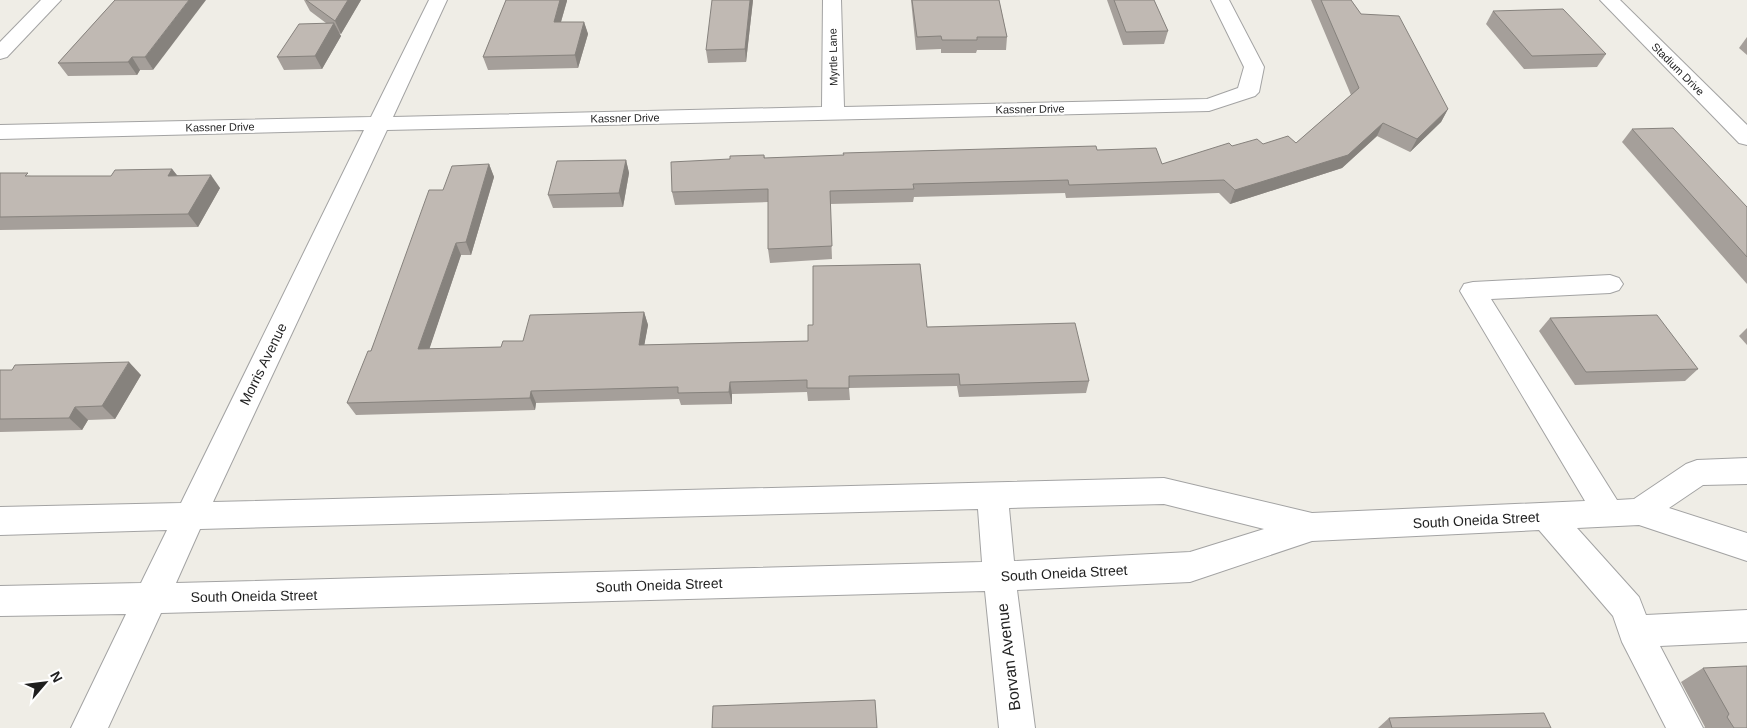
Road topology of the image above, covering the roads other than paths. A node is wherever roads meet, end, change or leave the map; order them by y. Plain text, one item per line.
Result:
1 (52, 0) edge
2 (438, 0) edge
3 (832, 0) edge
4 (1220, 0) edge
5 (1609, 0) edge
6 (0, 54) edge
7 (834, 114) junction
8 (379, 124) junction
9 (0, 132) edge
10 (1747, 138) edge
11 (1610, 284) dead end
12 (1747, 471) edge
13 (992, 496) junction
14 (1624, 513) junction
15 (190, 516) junction
16 (1547, 516) junction
17 (0, 521) edge
18 (1312, 527) junction
19 (1747, 547) edge
20 (999, 576) junction
21 (150, 599) junction
22 (0, 601) edge
23 (1747, 626) edge
24 (1634, 631) junction
25 (89, 728) edge
26 (1017, 728) edge
27 (1685, 728) edge

1 - 6 street
2 - 8 street, Morris Avenue
3 - 7 street, Myrtle Lane
4 - 7 street, Kassner Drive
5 - 10 street, Stadium Drive
7 - 8 street, Kassner Drive
8 - 9 street, Kassner Drive
8 - 15 street, Morris Avenue
11 - 14 street
12 - 14 street
13 - 15 street, South Oneida Street
13 - 18 street, South Oneida Street
13 - 20 street, Borvan Avenue
14 - 16 street, South Oneida Street
14 - 19 street, South Oneida Street
15 - 17 street, South Oneida Street
15 - 21 street, Morris Avenue
16 - 18 street, South Oneida Street
16 - 24 street
18 - 20 street, South Oneida Street
20 - 21 street, South Oneida Street
20 - 26 street, Borvan Avenue
21 - 22 street, South Oneida Street
21 - 25 street, Morris Avenue
23 - 24 street
24 - 27 street

